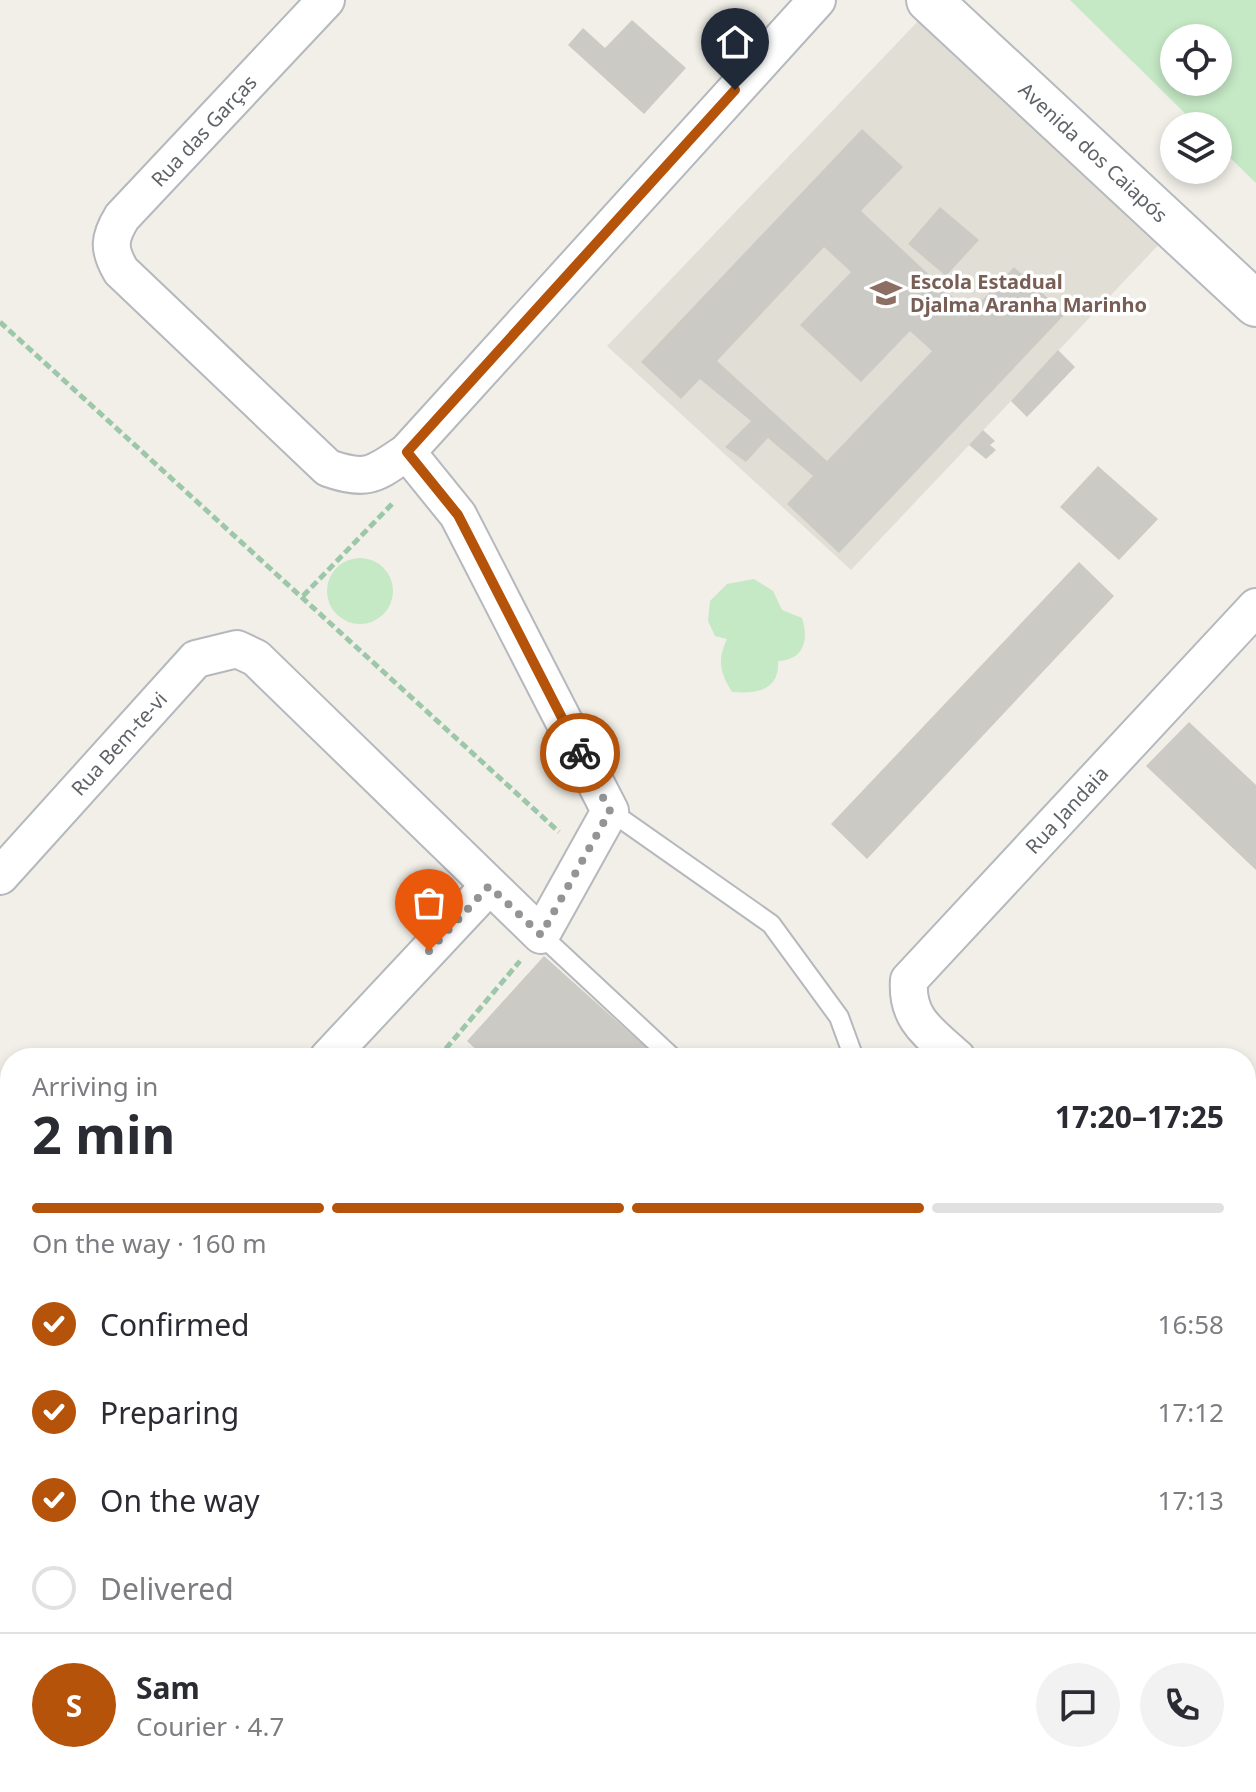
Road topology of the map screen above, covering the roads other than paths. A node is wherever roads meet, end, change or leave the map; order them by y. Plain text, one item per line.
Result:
1 (326, 0) edge
2 (817, 0) edge
3 (929, 0) edge
4 (1256, 304) edge
5 (415, 462) junction
6 (1256, 607) edge
7 (610, 811) junction
8 (0, 876) edge
9 (489, 886) junction
10 (541, 935) junction
11 (337, 1048) edge
12 (662, 1048) edge
13 (850, 1048) edge
14 (946, 1048) edge
15 (160, 1792) edge
16 (187, 1792) edge

1 - 5 street, Rua das Garças
2 - 5 street
3 - 4 main road, Avenida dos Caiapós
5 - 7 street
6 - 14 street, Rua Jandaia
7 - 10 street
7 - 13 lane
8 - 9 street, Rua Bem-te-vi
9 - 10 street
9 - 11 street
10 - 12 lane
15 - 16 lane

